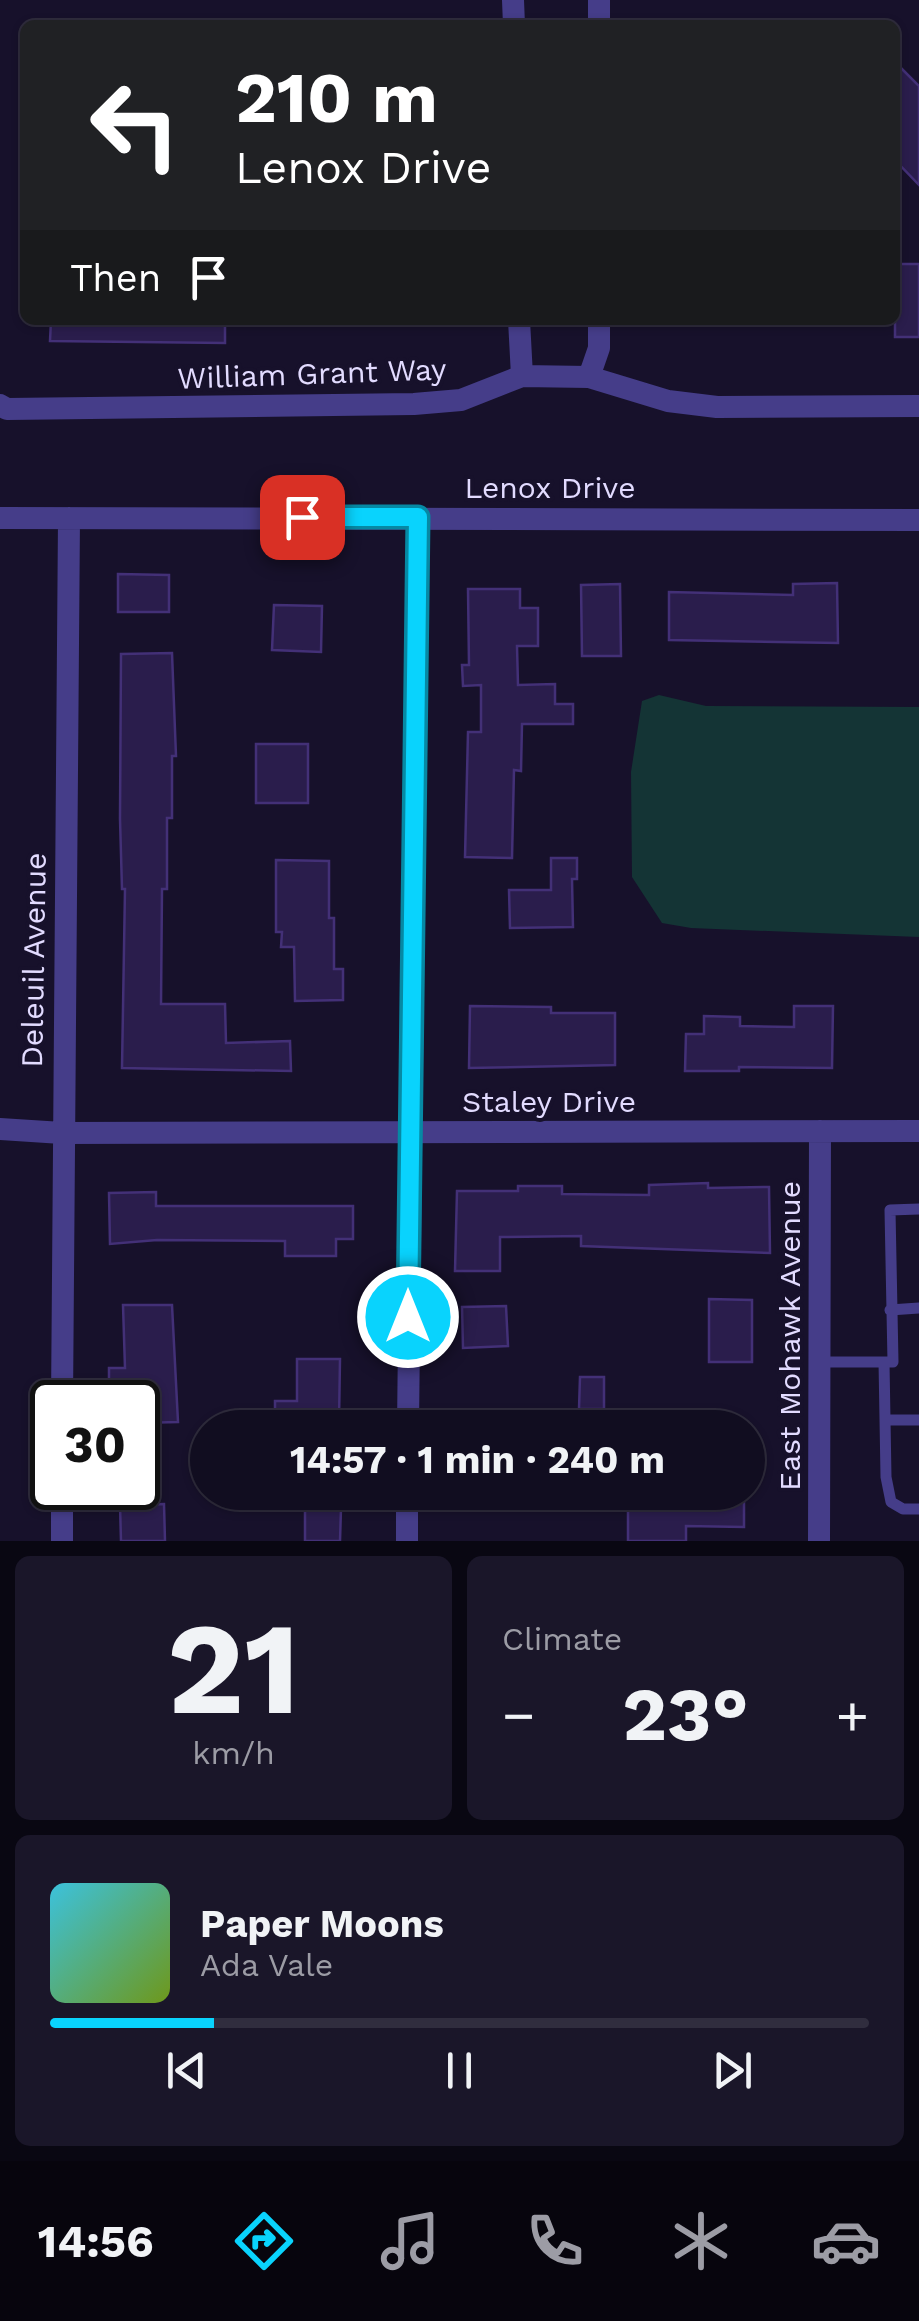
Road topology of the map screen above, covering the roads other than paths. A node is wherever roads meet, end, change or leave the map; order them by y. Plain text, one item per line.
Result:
1 (519, 325) edge
2 (598, 325) edge
3 (522, 376) junction
4 (590, 377) junction
5 (0, 405) edge
6 (919, 406) edge
7 (418, 517) junction
8 (0, 518) edge
9 (70, 518) junction
10 (919, 520) edge
11 (0, 1129) edge
12 (820, 1131) junction
13 (919, 1131) edge
14 (409, 1132) junction
15 (62, 1133) junction
16 (919, 1209) edge
17 (919, 1308) edge
18 (890, 1310) junction
19 (820, 1362) junction
20 (884, 1362) junction
21 (62, 1380) edge
22 (408, 1410) edge
23 (886, 1420) junction
24 (919, 1420) edge
25 (62, 1510) edge
26 (407, 1510) edge
27 (919, 1510) edge
28 (62, 1541) edge
29 (407, 1541) edge
30 (819, 1541) edge

1 - 3 street
2 - 4 street
3 - 4 street, William Grant Way
3 - 5 street, William Grant Way
4 - 6 street, William Grant Way
7 - 9 street, Lenox Drive
7 - 10 street, Lenox Drive
7 - 14 street
8 - 9 street, Lenox Drive
9 - 15 street, Deleuil Avenue
11 - 15 street, Staley Drive
12 - 13 street, Staley Drive
12 - 14 street, Staley Drive
12 - 19 street, East Mohawk Avenue
14 - 15 street, Staley Drive
14 - 22 street
15 - 21 street, Deleuil Avenue
16 - 18 lane
17 - 18 lane
18 - 20 lane
19 - 20 lane
19 - 30 street, East Mohawk Avenue
20 - 23 lane
23 - 24 lane
23 - 27 lane
25 - 28 street
26 - 29 street

